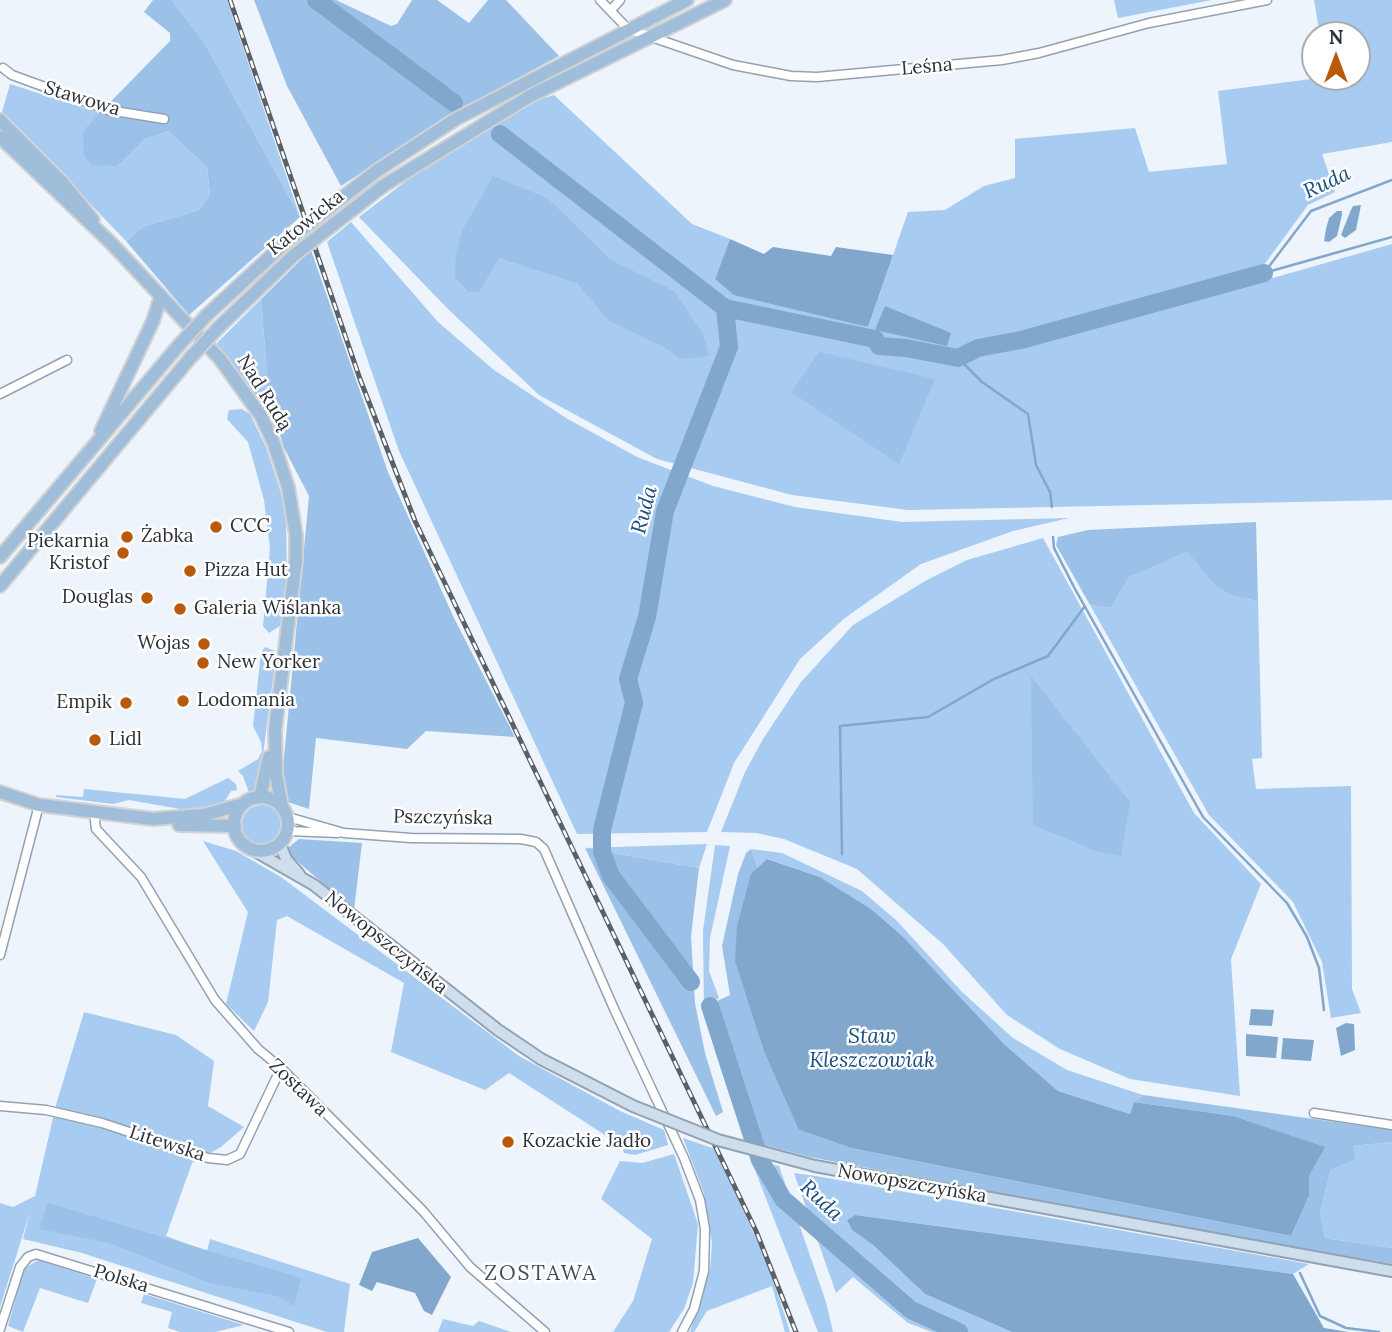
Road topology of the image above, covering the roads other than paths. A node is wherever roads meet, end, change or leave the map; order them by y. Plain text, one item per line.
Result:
1 (600, 0) edge
2 (620, 0) edge
3 (687, 0) edge
4 (725, 0) edge
5 (1267, 0) edge
6 (611, 10) junction
7 (628, 29) junction
8 (651, 37) junction
9 (3, 68) dead end
10 (0, 120) edge
11 (164, 120) dead end
12 (0, 137) edge
13 (111, 243) junction
14 (161, 296) junction
15 (67, 360) dead end
16 (0, 394) edge
17 (97, 441) junction
18 (0, 557) edge
19 (0, 586) edge
20 (275, 730) junction
21 (0, 792) edge
22 (260, 797) junction
23 (243, 804) junction
24 (39, 805) junction
25 (94, 812) junction
26 (286, 818) junction
27 (153, 819) junction
28 (235, 827) junction
29 (344, 832) junction
30 (280, 844) junction
31 (253, 850) junction
32 (300, 875) junction
33 (0, 955) edge
34 (281, 1068) junction
35 (0, 1106) edge
36 (1314, 1113) dead end
37 (1392, 1125) edge
38 (1392, 1270) edge
39 (0, 1329) edge
40 (289, 1332) edge
41 (545, 1332) edge
42 (682, 1332) edge

1 - 6 street, Leśna
2 - 6 street
3 - 7 main road, Katowicka
4 - 8 main road, Katowicka
5 - 8 street, Leśna
6 - 7 street, Leśna
7 - 8 street, Leśna
7 - 17 main road, Katowicka, bridge
8 - 19 main road, Katowicka, bridge
9 - 11 street, Stawowa
10 - 13 main road, Nad Rudą
12 - 13 main road, Nad Rudą
13 - 14 main road, Nad Rudą
14 - 17 main road
14 - 20 main road, Nad Rudą
15 - 16 street
17 - 18 main road, Katowicka
20 - 22 main road, Nad Rudą
20 - 26 main road, Nad Rudą
21 - 24 main road
22 - 23 main road
22 - 26 main road
23 - 27 main road
23 - 28 main road
24 - 25 main road
24 - 33 street
25 - 27 main road
25 - 34 street, Zostawa
26 - 29 street, Pszczyńska
26 - 29 street, Pszczyńska
26 - 30 main road
27 - 28 main road
28 - 31 main road
29 - 42 street, Pszczyńska
30 - 31 main road
30 - 32 main road, Nowopszczyńska
31 - 32 main road, Nowopszczyńska
32 - 38 main road, Nowopszczyńska, bridge
34 - 35 street, Litewska
34 - 41 street, Zostawa
36 - 37 street
39 - 40 street, Polska

